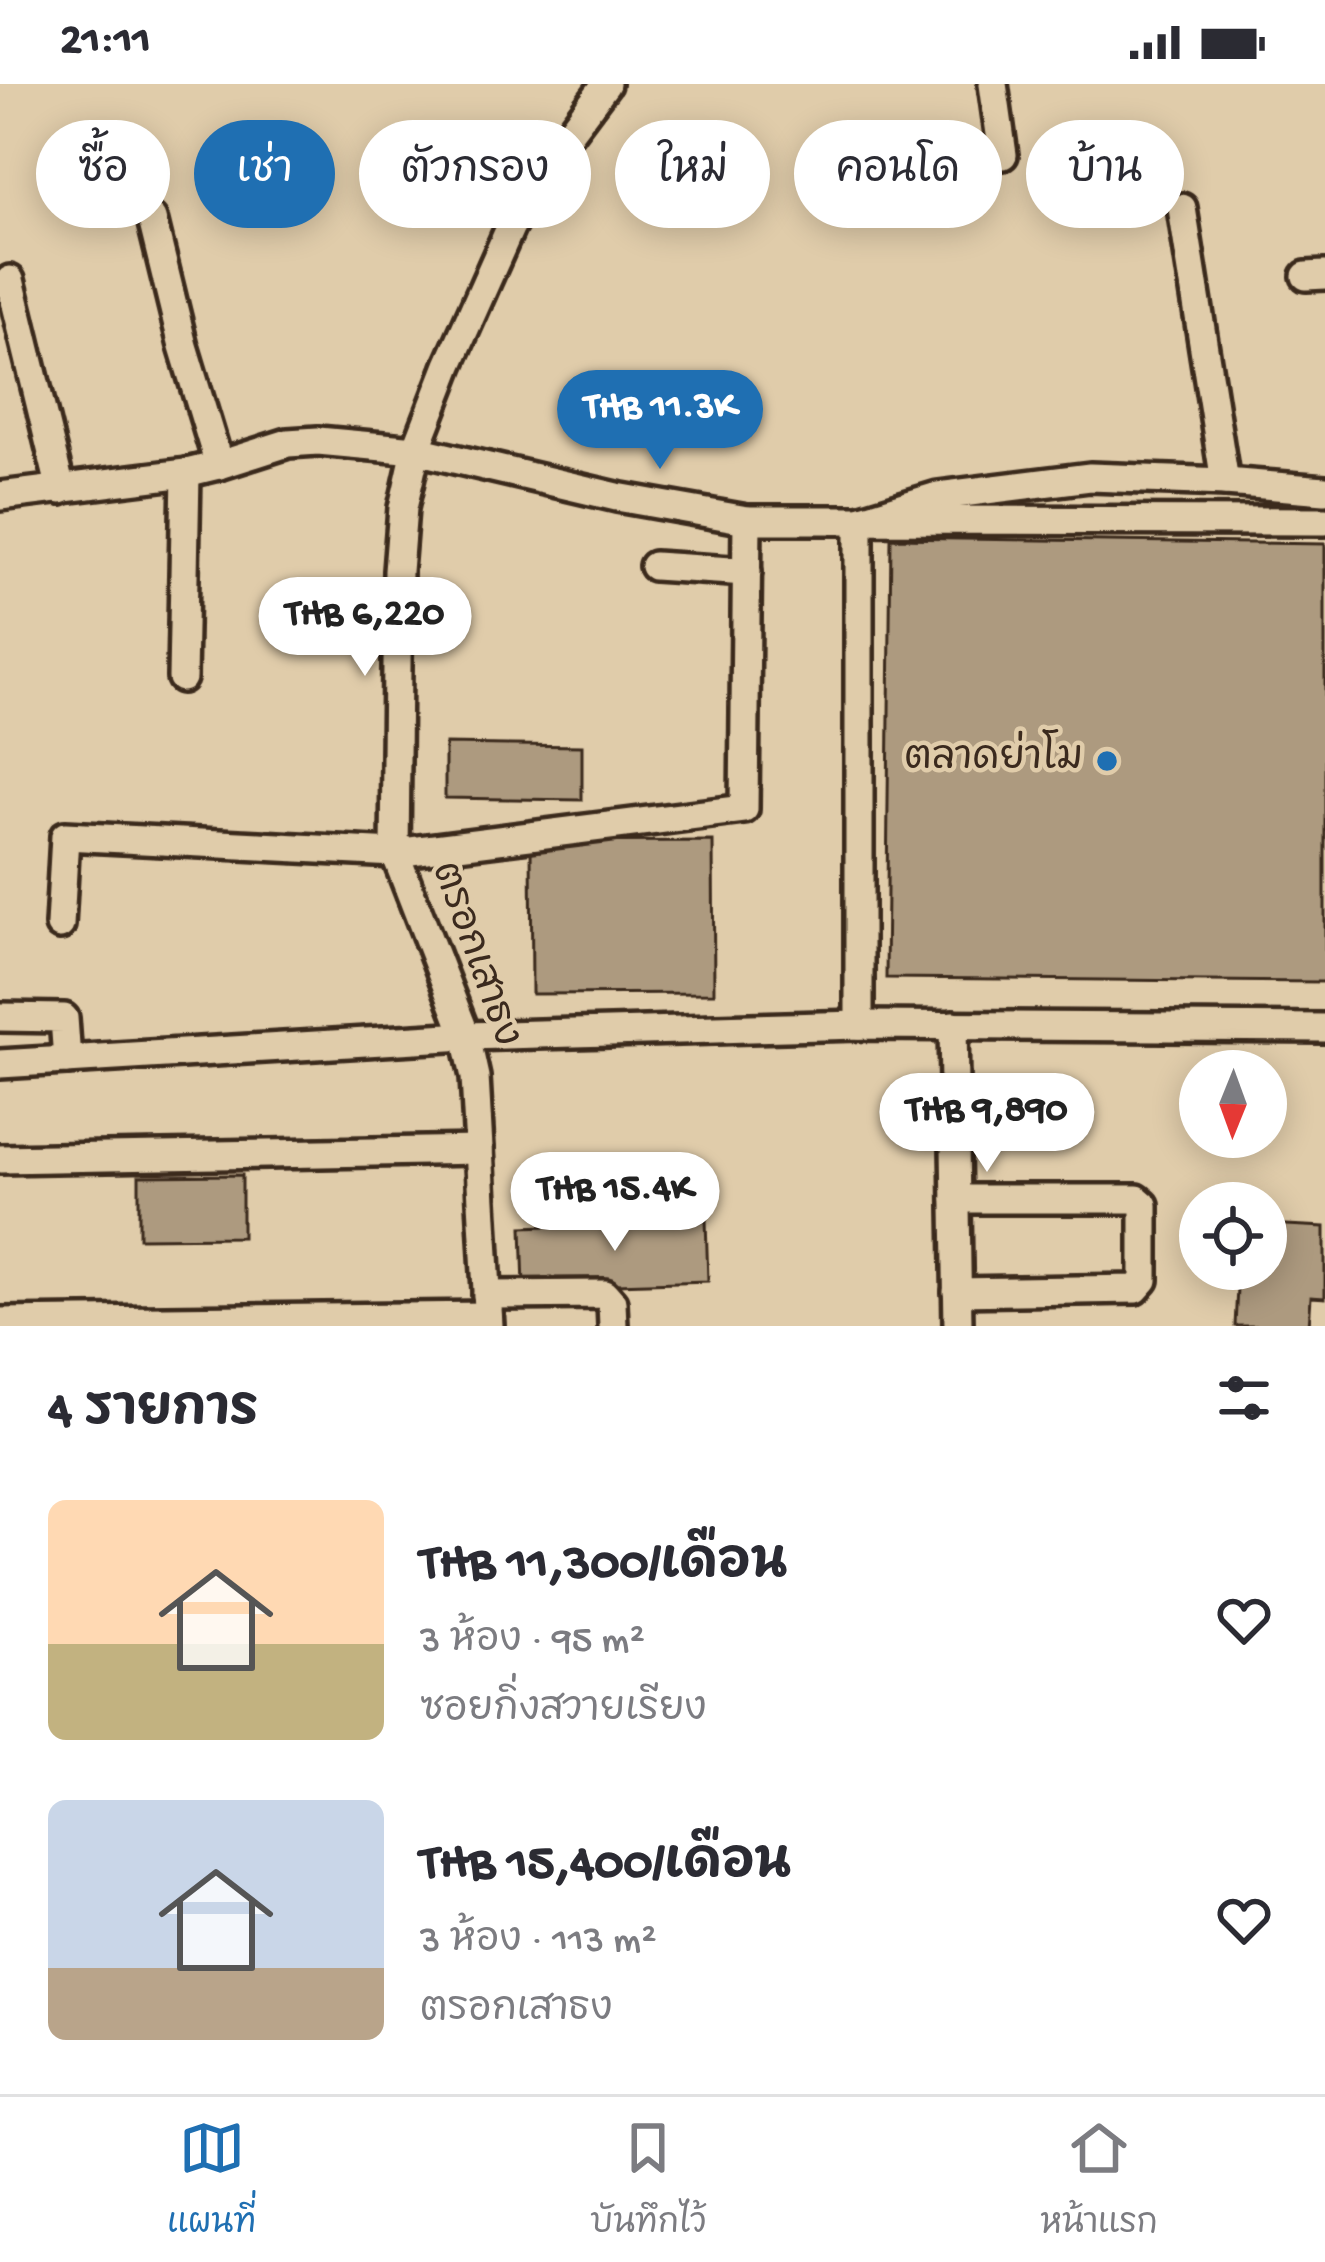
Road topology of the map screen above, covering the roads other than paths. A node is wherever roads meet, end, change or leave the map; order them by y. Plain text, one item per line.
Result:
1 (606, 84) edge
2 (993, 84) edge
3 (579, 120) edge
4 (1003, 155) dead end
5 (1184, 221) edge
6 (154, 228) edge
7 (512, 228) edge
8 (10, 280) dead end
9 (416, 451) junction
10 (219, 466) junction
11 (186, 473) junction
12 (1225, 482) junction
13 (61, 490) junction
14 (1325, 490) edge
15 (0, 496) edge
16 (747, 520) junction
17 (859, 520) junction
18 (1325, 521) edge
19 (654, 566) dead end
20 (747, 572) junction
21 (182, 678) dead end
22 (395, 853) junction
23 (60, 926) dead end
24 (0, 1017) edge
25 (859, 1024) junction
26 (953, 1024) junction
27 (1325, 1028) edge
28 (466, 1036) junction
29 (67, 1060) junction
30 (0, 1064) edge
31 (479, 1150) junction
32 (0, 1159) edge
33 (956, 1198) junction
34 (957, 1292) junction
35 (488, 1312) edge
36 (0, 1322) edge
37 (613, 1326) edge
38 (958, 1326) edge

1 - 3 street, ตรอกเสาธง
2 - 4 street
5 - 12 street
6 - 10 street
7 - 9 street, ตรอกเสาธง
8 - 13 street
9 - 10 street
9 - 16 street
9 - 22 street, ตรอกเสาธง
10 - 11 street
11 - 13 street
11 - 21 street
12 - 14 street
12 - 17 street
13 - 15 street
16 - 17 street
16 - 20 street
17 - 18 street
17 - 25 street
19 - 20 street
20 - 22 street
22 - 23 street
22 - 28 street, ตรอกเสาธง
24 - 29 street
25 - 26 street
25 - 28 street
26 - 27 street
26 - 33 street
28 - 29 street
28 - 31 street, ตรอกเสาธง
29 - 30 street
31 - 32 street
31 - 35 street, ตรอกเสาธง
33 - 34 street
33 - 34 street
34 - 38 street
35 - 36 street
35 - 37 street

